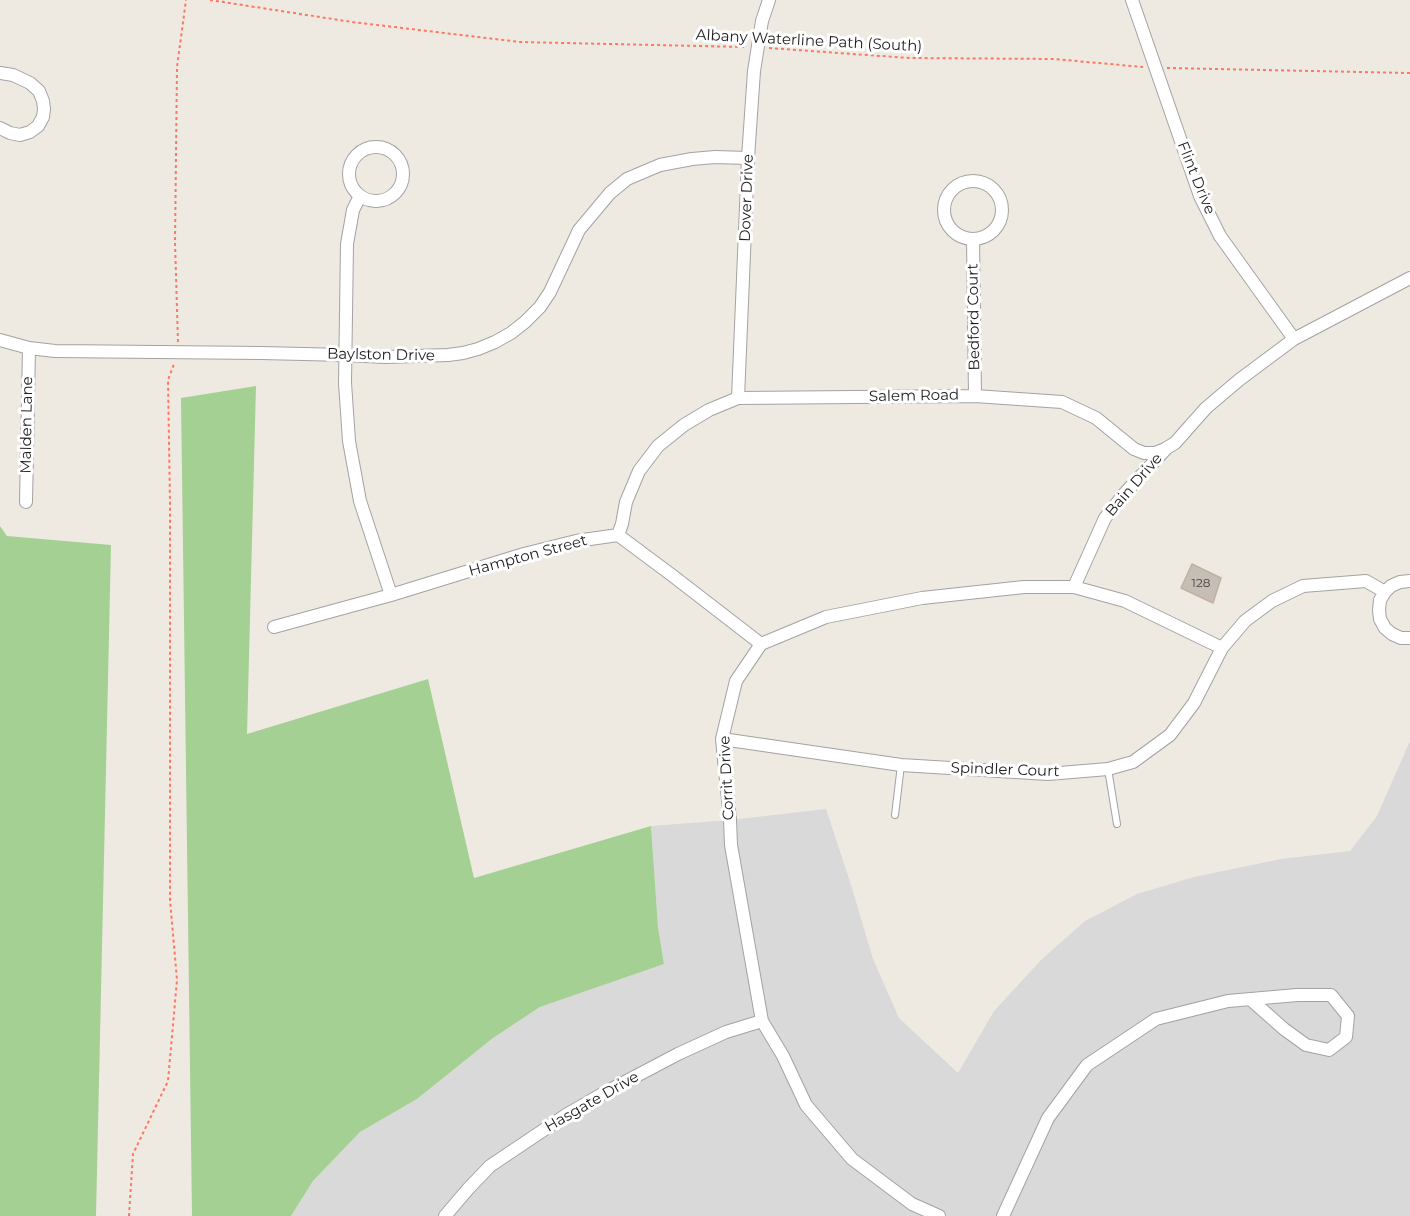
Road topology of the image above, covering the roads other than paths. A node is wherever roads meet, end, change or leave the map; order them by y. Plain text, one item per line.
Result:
1 (769, 0) edge
2 (1132, 0) edge
3 (0, 73) edge
4 (0, 128) edge
5 (748, 158) junction
6 (360, 196) junction
7 (973, 239) junction
8 (1410, 278) edge
9 (1294, 339) junction
10 (0, 340) edge
11 (29, 348) junction
12 (346, 355) junction
13 (975, 396) junction
14 (738, 398) junction
15 (1165, 449) junction
16 (26, 502) dead end
17 (618, 535) junction
18 (1410, 581) edge
19 (1074, 587) junction
20 (1385, 592) junction
21 (391, 595) junction
22 (274, 627) dead end
23 (1410, 638) edge
24 (761, 644) junction
25 (1222, 648) junction
26 (722, 739) junction
27 (901, 765) junction
28 (1108, 769) junction
29 (894, 815) dead end
30 (1117, 824) dead end
31 (1250, 999) junction
32 (762, 1021) junction
33 (445, 1216) edge
34 (939, 1216) edge
35 (1003, 1216) edge

1 - 5 street, Dover Drive
2 - 9 street, Flint Drive
3 - 4 street
5 - 12 street, Baylston Drive
5 - 14 street, Dover Drive
6 - 6 street
6 - 12 street
7 - 7 street
7 - 13 street, Bedford Court
8 - 9 street
9 - 15 street
10 - 11 street, Baylston Drive
11 - 12 street, Baylston Drive
11 - 16 street, Malden Lane
12 - 21 street
13 - 14 street, Salem Road
13 - 15 street, Salem Road
14 - 17 street, Salem Road
15 - 19 street, Bain Drive
17 - 21 street, Hampton Street
17 - 24 street
18 - 20 street
19 - 24 street
19 - 25 street
20 - 23 street
20 - 25 street, Spindler Court
21 - 22 street, Hampton Street
24 - 26 street, Corrit Drive
25 - 28 street, Spindler Court
26 - 27 street, Spindler Court
26 - 32 street, Corrit Drive
27 - 28 street, Spindler Court
27 - 29 lane
28 - 30 lane
31 - 31 street
31 - 35 street
32 - 33 street, Hasgate Drive
32 - 34 street, Corrit Drive

